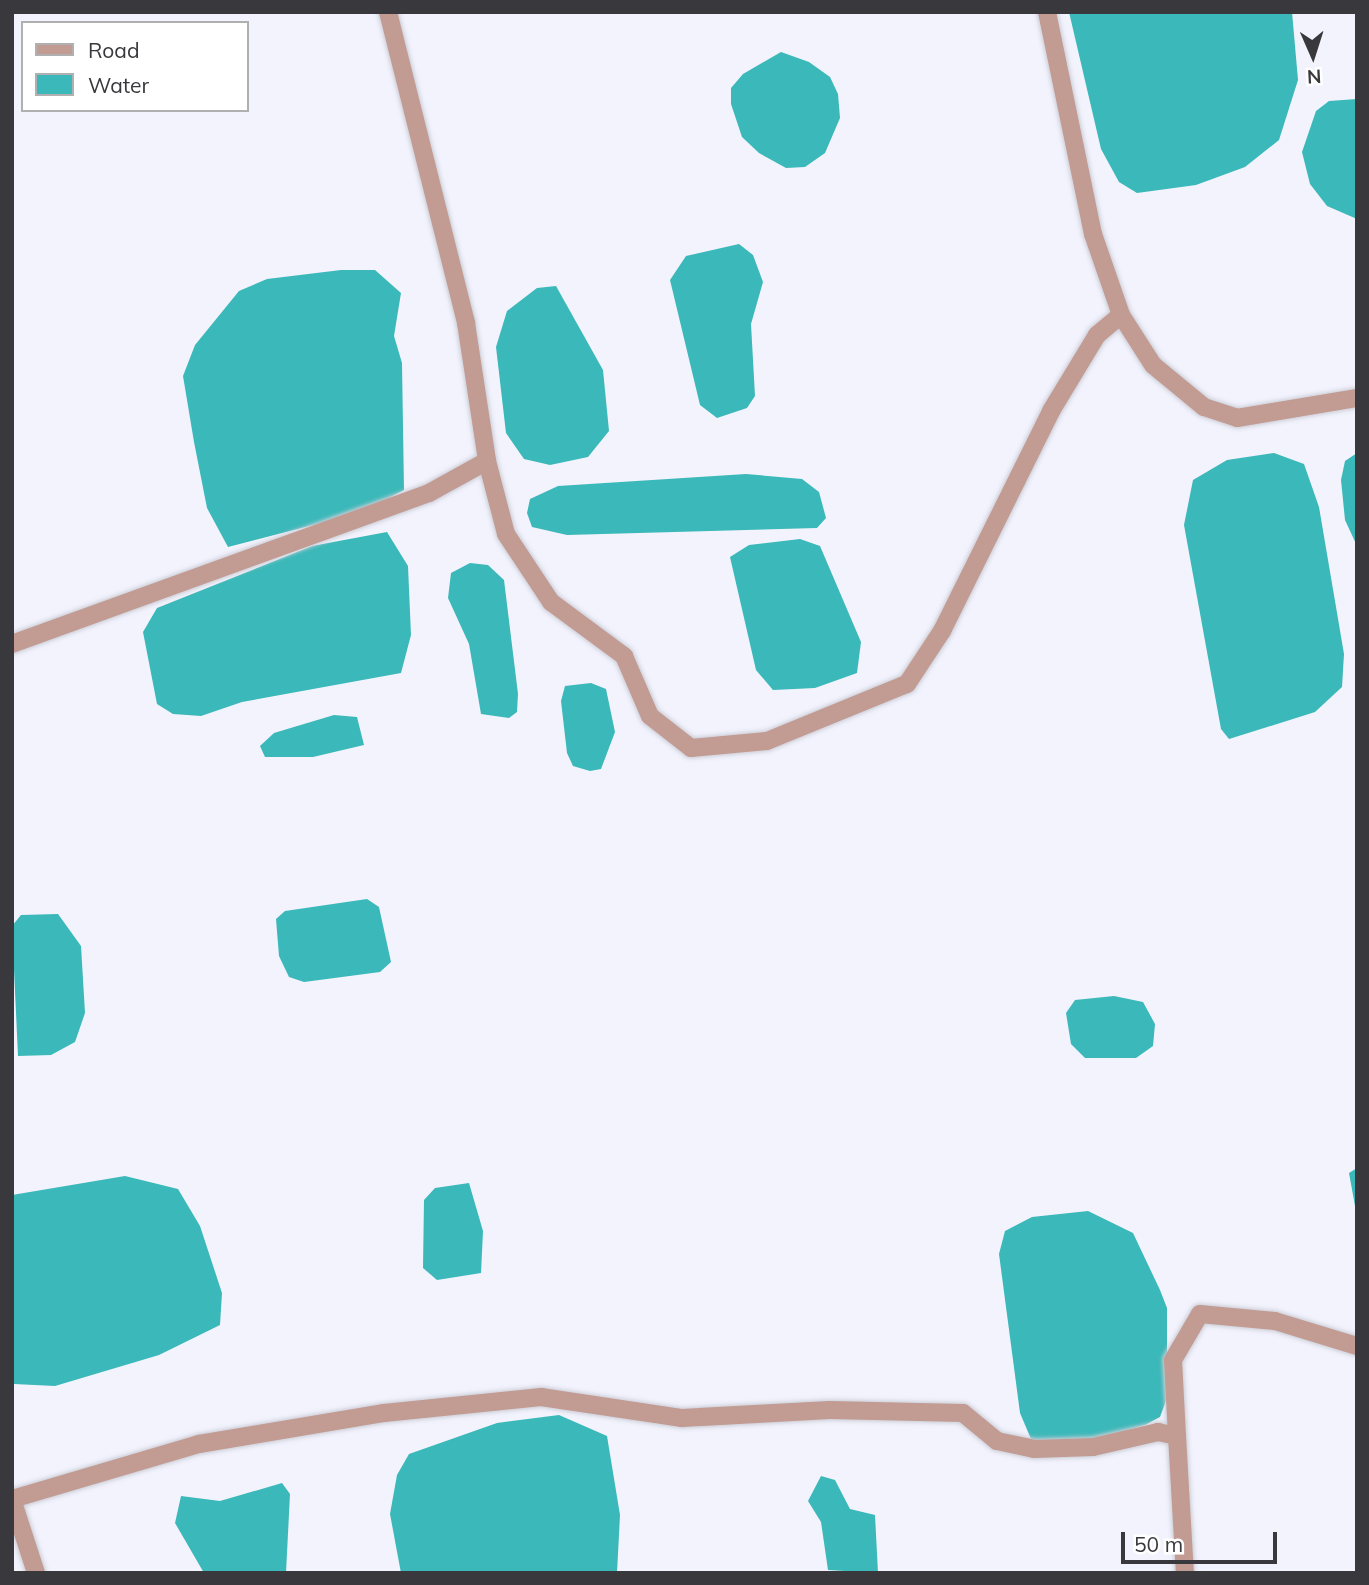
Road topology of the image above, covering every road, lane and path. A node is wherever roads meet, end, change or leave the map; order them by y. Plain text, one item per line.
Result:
1 (388, 12) edge
2 (1047, 12) edge
3 (1121, 315) junction
4 (1357, 398) edge
5 (487, 461) junction
6 (12, 644) edge
7 (1357, 1346) edge
8 (1177, 1437) junction
9 (12, 1499) edge
10 (36, 1573) edge
11 (1185, 1573) edge

1 - 5 street
2 - 3 street
3 - 4 street
3 - 5 street
5 - 6 street
7 - 8 street
8 - 9 street
8 - 11 street
9 - 10 street

